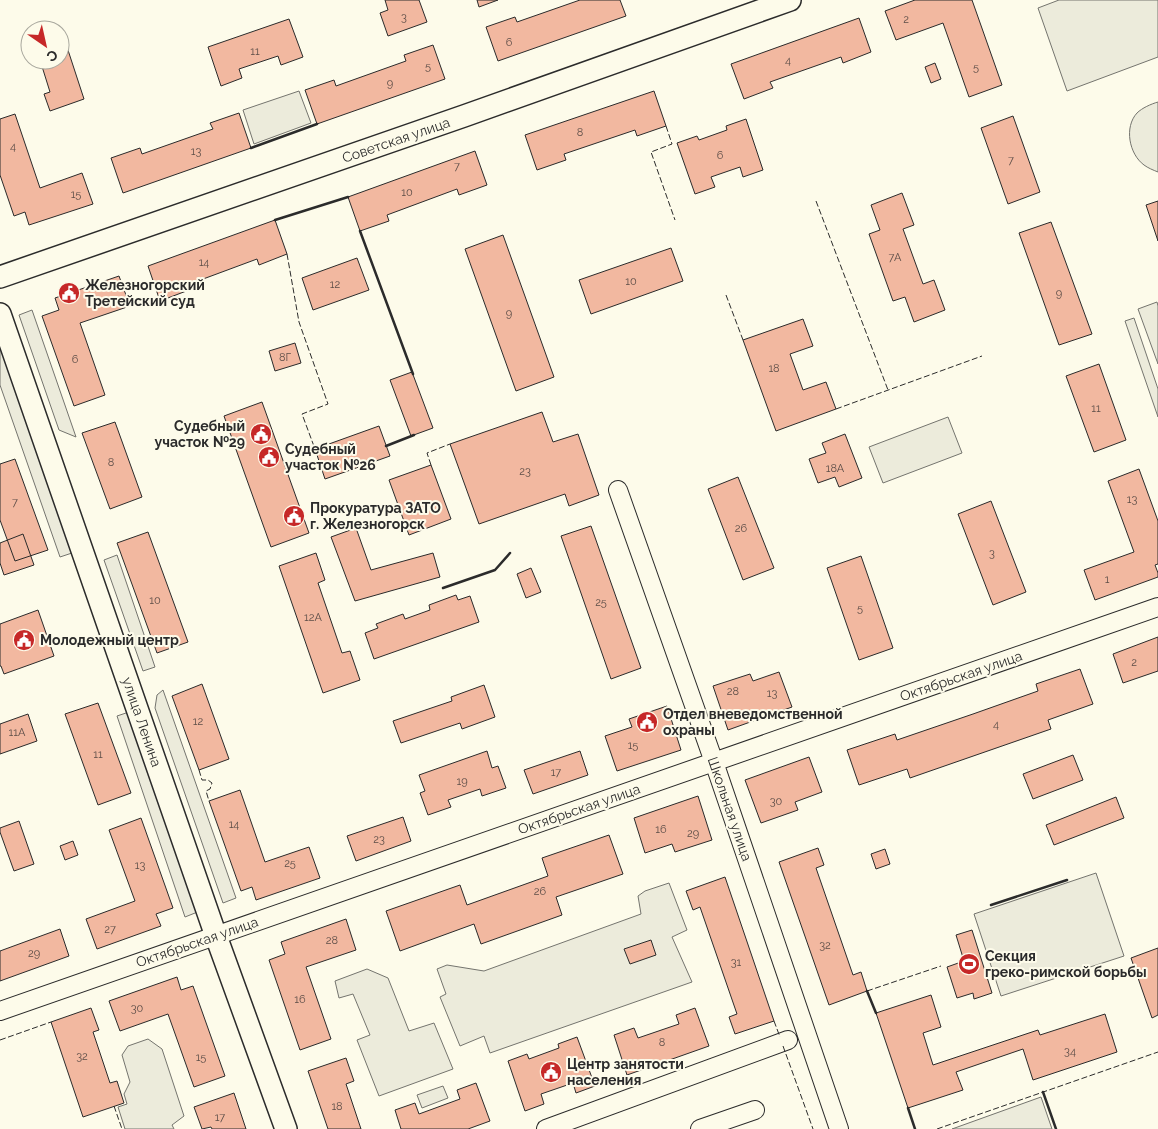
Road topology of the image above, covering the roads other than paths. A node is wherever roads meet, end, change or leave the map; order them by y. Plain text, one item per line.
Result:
1 (790, 0) edge
2 (0, 277) edge
3 (0, 314) edge
4 (618, 490) dead end
5 (1158, 607) edge
6 (714, 762) junction
7 (216, 936) junction
8 (0, 1011) edge
9 (788, 1040) dead end
10 (755, 1110) dead end
11 (286, 1129) edge
12 (546, 1129) edge
13 (700, 1129) edge
14 (839, 1129) edge

1 - 2 main road, Советская улица
3 - 7 main road, улица Ленина
4 - 6 street, Школьная улица
5 - 6 street, Октябрьская улица
6 - 7 street, Октябрьская улица
6 - 14 street, Школьная улица
7 - 8 street, Октябрьская улица
7 - 11 main road, улица Ленина
9 - 12 street
10 - 13 street

